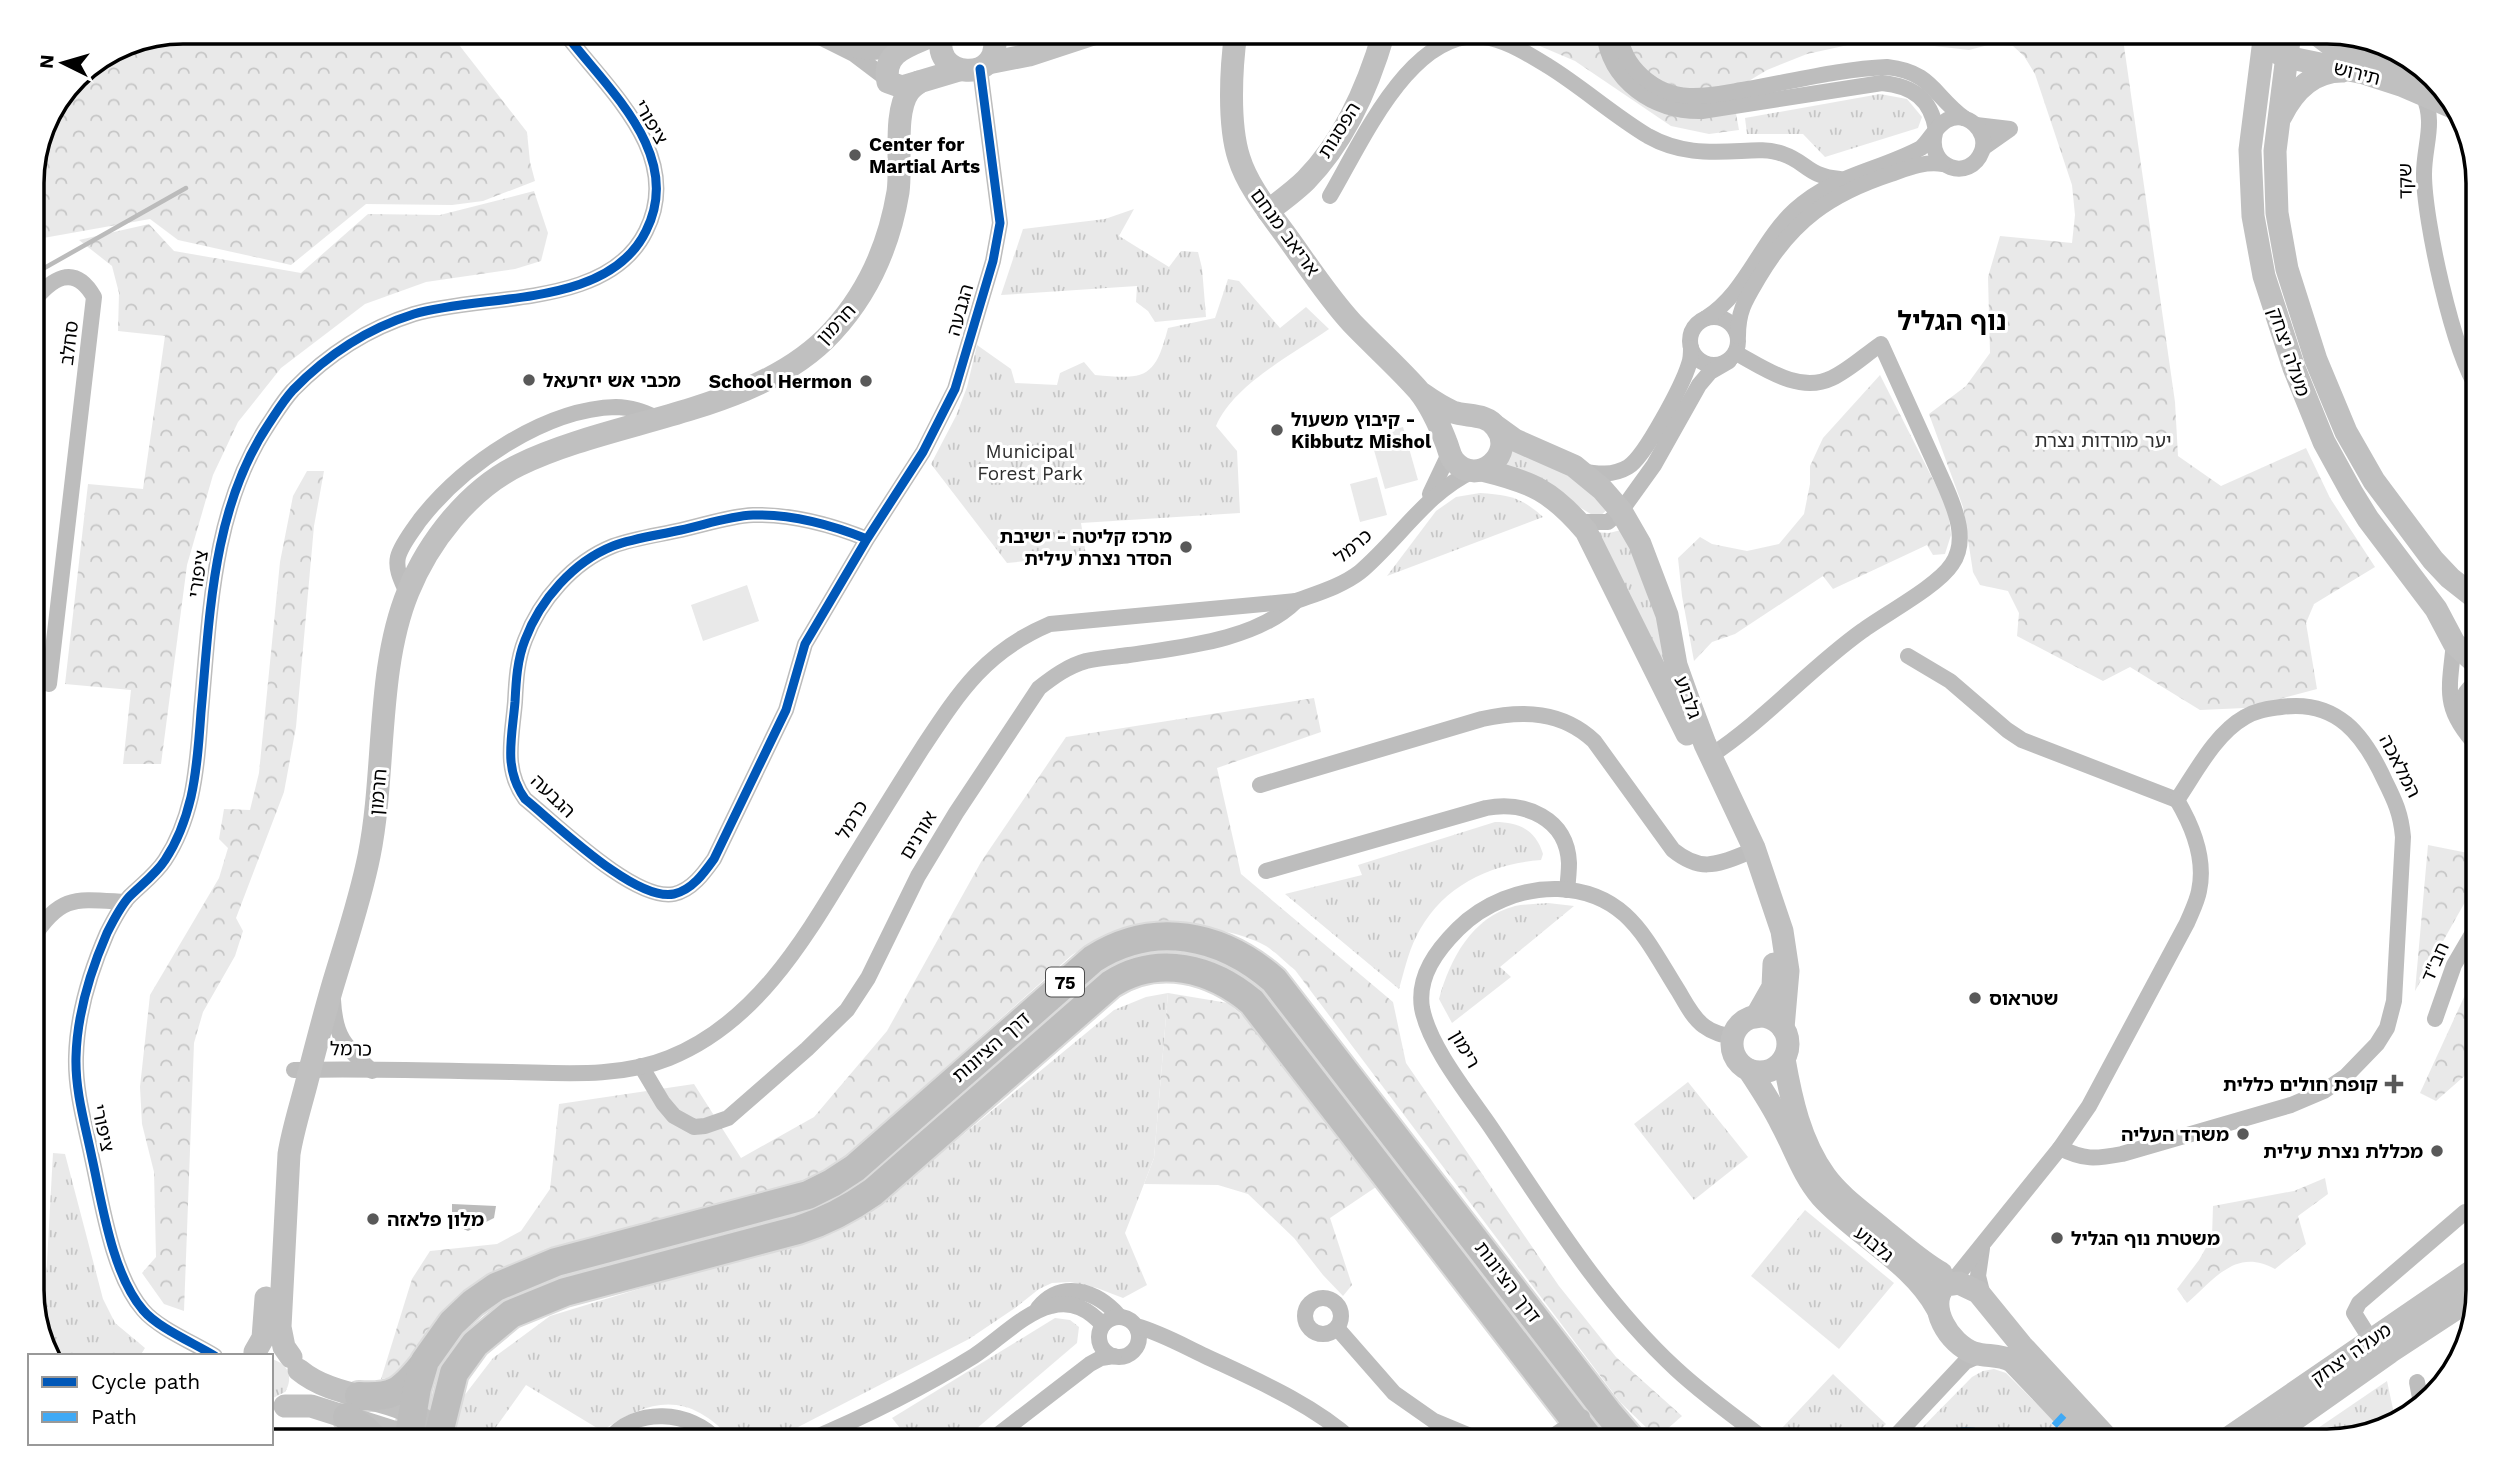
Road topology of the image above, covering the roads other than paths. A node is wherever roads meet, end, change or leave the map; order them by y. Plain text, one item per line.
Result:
1 (573, 44) edge
2 (836, 44) edge
3 (912, 44) edge
4 (941, 44) edge
5 (995, 44) edge
6 (1006, 44) edge
7 (1062, 44) edge
8 (1232, 44) edge
9 (1380, 44) edge
10 (1445, 44) edge
11 (1508, 44) edge
12 (1607, 44) edge
13 (1622, 44) edge
14 (2263, 44) edge
15 (2288, 44) edge
16 (2292, 44) edge
17 (2293, 44) edge
18 (2330, 44) edge
19 (844, 48) junction
20 (900, 49) junction
21 (1046, 49) junction
22 (2343, 54) junction
23 (975, 67) junction
24 (2383, 67) edge
25 (887, 81) junction
26 (919, 82) junction
27 (2426, 84) edge
28 (2431, 90) edge
29 (2449, 115) edge
30 (1970, 122) junction
31 (2277, 126) junction
32 (1936, 131) junction
33 (2428, 133) junction
34 (901, 136) junction
35 (1983, 148) junction
36 (1943, 164) junction
37 (1802, 166) junction
38 (1840, 179) junction
39 (1330, 196) dead end
40 (1805, 202) junction
41 (1268, 211) junction
42 (44, 288) edge
43 (1706, 318) junction
44 (1691, 348) junction
45 (1734, 350) junction
46 (2466, 362) edge
47 (1421, 393) junction
48 (1471, 416) junction
49 (1497, 427) junction
50 (1448, 450) junction
51 (1579, 470) junction
52 (1478, 471) junction
53 (1422, 509) junction
54 (1621, 512) junction
55 (1578, 522) junction
56 (867, 539) junction
57 (2466, 591) edge
58 (1296, 601) junction
59 (2466, 604) edge
60 (2452, 638) junction
61 (2466, 653) edge
62 (1908, 656) dead end
63 (48, 684) dead end
64 (2466, 693) edge
65 (2464, 730) junction
66 (2466, 732) edge
67 (1710, 756) junction
68 (1260, 785) dead end
69 (2177, 800) junction
70 (1744, 854) junction
71 (1266, 871) dead end
72 (1567, 890) junction
73 (125, 902) junction
74 (44, 921) edge
75 (2466, 944) edge
76 (332, 988) junction
77 (1756, 1017) junction
78 (2435, 1019) dead end
79 (1783, 1028) junction
80 (1733, 1037) junction
81 (1784, 1059) junction
82 (641, 1066) junction
83 (302, 1070) junction
84 (1749, 1070) junction
85 (373, 1071) junction
86 (2060, 1148) junction
87 (2465, 1212) dead end
88 (1983, 1245) junction
89 (2466, 1276) edge
90 (1948, 1284) junction
91 (1983, 1296) junction
92 (2465, 1303) edge
93 (1937, 1308) junction
94 (1031, 1315) junction
95 (1119, 1316) junction
96 (2001, 1318) junction
97 (1136, 1326) junction
98 (1337, 1328) dead end
99 (1101, 1331) junction
100 (1952, 1335) junction
101 (2371, 1340) junction
102 (193, 1343) junction
103 (1184, 1346) junction
104 (1136, 1348) junction
105 (207, 1354) edge
106 (212, 1354) edge
107 (252, 1354) edge
108 (1987, 1354) junction
109 (1114, 1356) junction
110 (425, 1361) junction
111 (295, 1363) junction
112 (1951, 1376) junction
113 (1072, 1377) junction
114 (2417, 1382) dead end
115 (2419, 1395) edge
116 (1600, 1402) junction
117 (353, 1406) junction
118 (276, 1409) edge
119 (364, 1429) edge
120 (408, 1429) edge
121 (410, 1429) edge
122 (440, 1429) edge
123 (625, 1429) edge
124 (703, 1429) edge
125 (836, 1429) edge
126 (1005, 1429) edge
127 (1339, 1429) edge
128 (1453, 1429) edge
129 (1581, 1429) edge
130 (1585, 1429) edge
131 (1622, 1429) edge
132 (1750, 1429) edge
133 (1902, 1429) edge
134 (2090, 1429) edge
135 (2094, 1429) edge
136 (2241, 1429) edge
137 (2281, 1429) edge

1 - 73 street, ציפורי
2 - 19 street
3 - 20 street
4 - 23 street
5 - 23 street
6 - 21 street
7 - 21 street
8 - 41 street, אריאב מנחם
9 - 41 street, הפסגות
10 - 39 street
11 - 37 street
12 - 32 street
13 - 30 street
14 - 60 street, מעלה יצחק
15 - 31 street, מעלה יצחק
16 - 24 street, תירוש
17 - 22 street, תירוש
18 - 22 street
19 - 20 street
19 - 25 street
20 - 25 street
21 - 23 street
22 - 24 street, תירוש
23 - 26 street
23 - 56 street, הגבעה
24 - 27 street, תירוש
24 - 31 street
25 - 26 street
25 - 34 street, חרמון
26 - 34 street, חרמון
28 - 33 street, שקד
29 - 33 street
30 - 32 street
30 - 35 street
30 - 35 street
31 - 57 street, מעלה יצחק
32 - 36 street
32 - 38 street
33 - 46 street, שקד
34 - 76 street, חרמון
35 - 36 street
36 - 45 street
37 - 38 street
37 - 40 street
38 - 40 street
40 - 43 street
41 - 47 street, אריאב מנחם
42 - 63 street, סחלב
43 - 44 street
43 - 45 street
44 - 45 street
44 - 51 street
45 - 54 street
45 - 67 street
47 - 48 street
47 - 50 street
48 - 49 street
48 - 50 street
49 - 51 street, גלבוע
49 - 52 street
50 - 52 street
50 - 53 street, כרמל
51 - 54 street, גלבוע
52 - 53 street, כרמל
52 - 55 street, גלבוע
53 - 58 street, כרמל
54 - 55 street
54 - 67 street, גלבוע
55 - 70 street, גלבוע
56 - 56 street, הגבעה
58 - 82 street, כרמל
58 - 82 street, אורנים
59 - 60 street
60 - 61 street, מעלה יצחק
60 - 65 street
62 - 69 street
64 - 65 street
65 - 66 street
67 - 79 street, גלבוע
68 - 70 street
69 - 86 street
69 - 86 street, המלאכה
70 - 77 street, גלבוע
71 - 72 street
72 - 80 street, רימון
72 - 132 street, רימון
73 - 74 street
73 - 102 street, ציפורי
75 - 78 street, חב"ד
76 - 83 street, חרמון
76 - 85 street
77 - 79 street
77 - 80 street
79 - 81 street
80 - 84 street
81 - 84 street
81 - 90 street, גלבוע
82 - 85 street, כרמל
83 - 85 street, כרמל
83 - 107 street, חרמון
83 - 111 street, חרמון
84 - 93 street, גלבוע
86 - 88 street
87 - 101 street
88 - 90 street
88 - 91 street
89 - 101 street, מעלה יצחק
90 - 91 street
90 - 93 street
91 - 96 street
92 - 137 street, מעלה יצחק
93 - 100 street
94 - 95 street
94 - 99 street
94 - 125 street
95 - 97 street
95 - 99 street
96 - 108 street
96 - 135 street
97 - 103 street
97 - 104 street
98 - 128 street
99 - 109 street
99 - 113 street
100 - 108 street
100 - 112 street
101 - 136 street, מעלה יצחק
102 - 105 street, ציפורי
102 - 106 street, ציפורי
103 - 104 street
103 - 127 street
104 - 109 street
107 - 111 street
108 - 112 street
108 - 134 street
109 - 113 street
110 - 116 highway, דרך הציונות / 75
110 - 117 highway
110 - 121 highway, דרך הציונות / 75
111 - 117 street
111 - 118 street
112 - 133 street
113 - 126 street
114 - 115 street
116 - 130 street
116 - 131 highway, דרך הציונות / 75
117 - 118 street
117 - 119 highway
117 - 120 street
122 - 129 highway, דרך הציונות / 75
123 - 124 street

